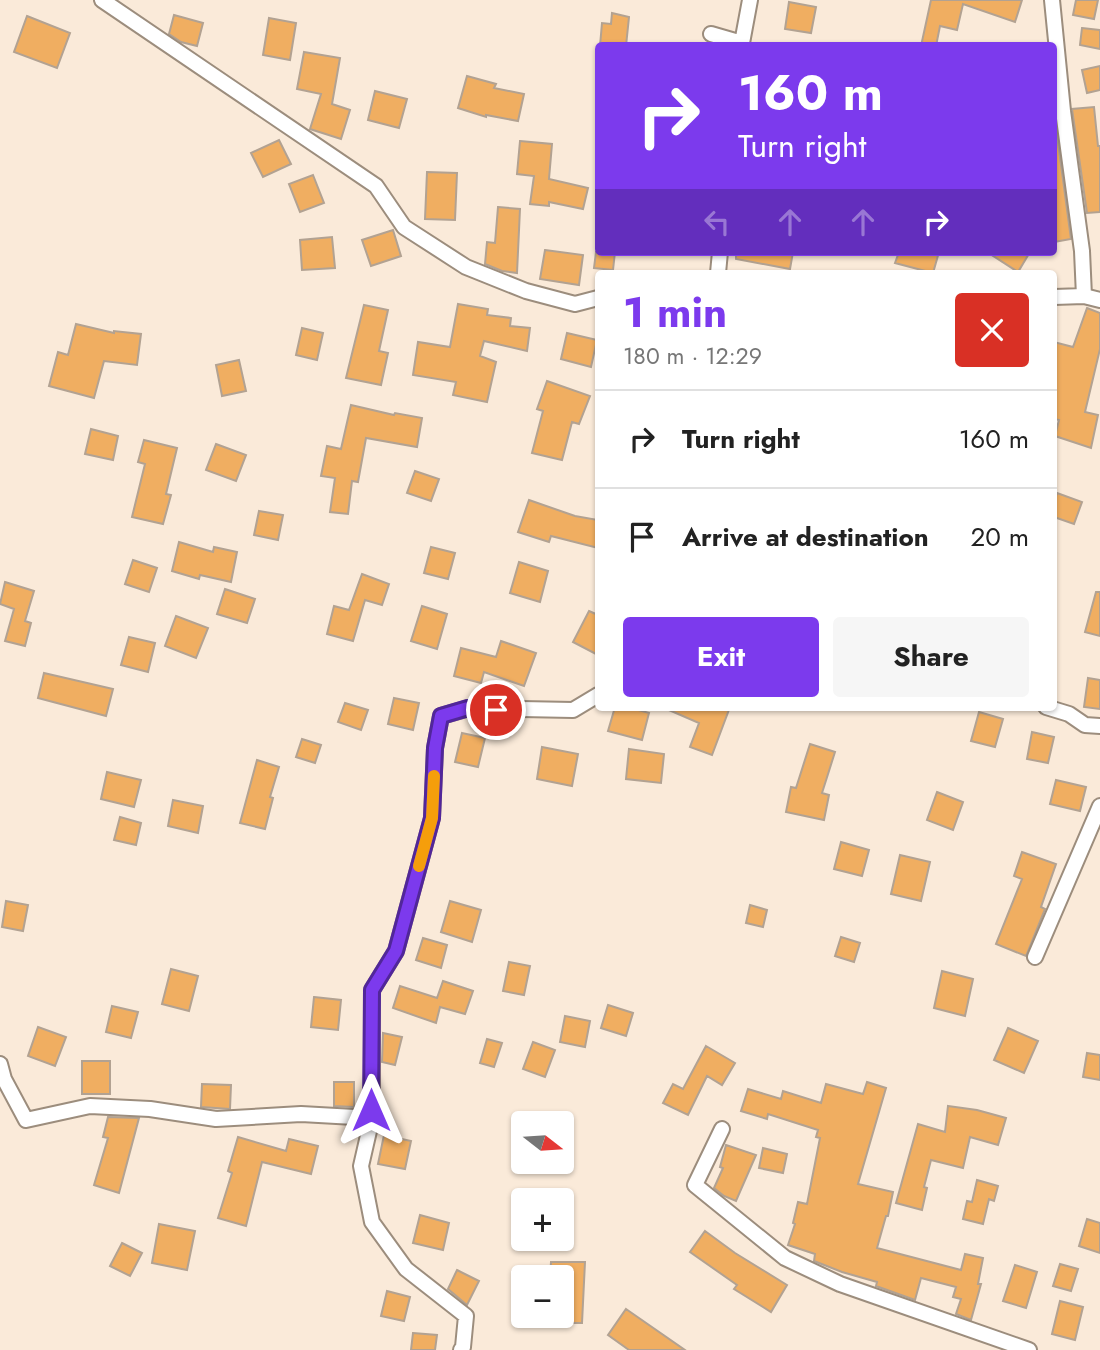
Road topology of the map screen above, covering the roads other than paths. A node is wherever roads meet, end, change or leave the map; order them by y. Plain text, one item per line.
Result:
1 (102, 0) edge
2 (750, 0) edge
3 (1052, 0) edge
4 (711, 34) dead end
5 (736, 42) edge
6 (742, 42) edge
7 (1056, 42) edge
8 (1057, 50) edge
9 (1084, 296) junction
10 (1057, 297) edge
11 (595, 300) edge
12 (1100, 300) edge
13 (595, 697) edge
14 (1057, 710) edge
15 (1100, 726) edge
16 (1100, 806) edge
17 (1035, 957) dead end
18 (0, 1064) edge
19 (372, 1118) junction
20 (722, 1129) dead end
21 (461, 1350) edge
22 (1029, 1350) edge

1 - 11 street
2 - 6 street
3 - 7 street
4 - 5 street
8 - 9 street
9 - 10 street
9 - 12 street
13 - 19 street
14 - 15 street
16 - 17 street
18 - 19 street
19 - 21 street
20 - 22 street

